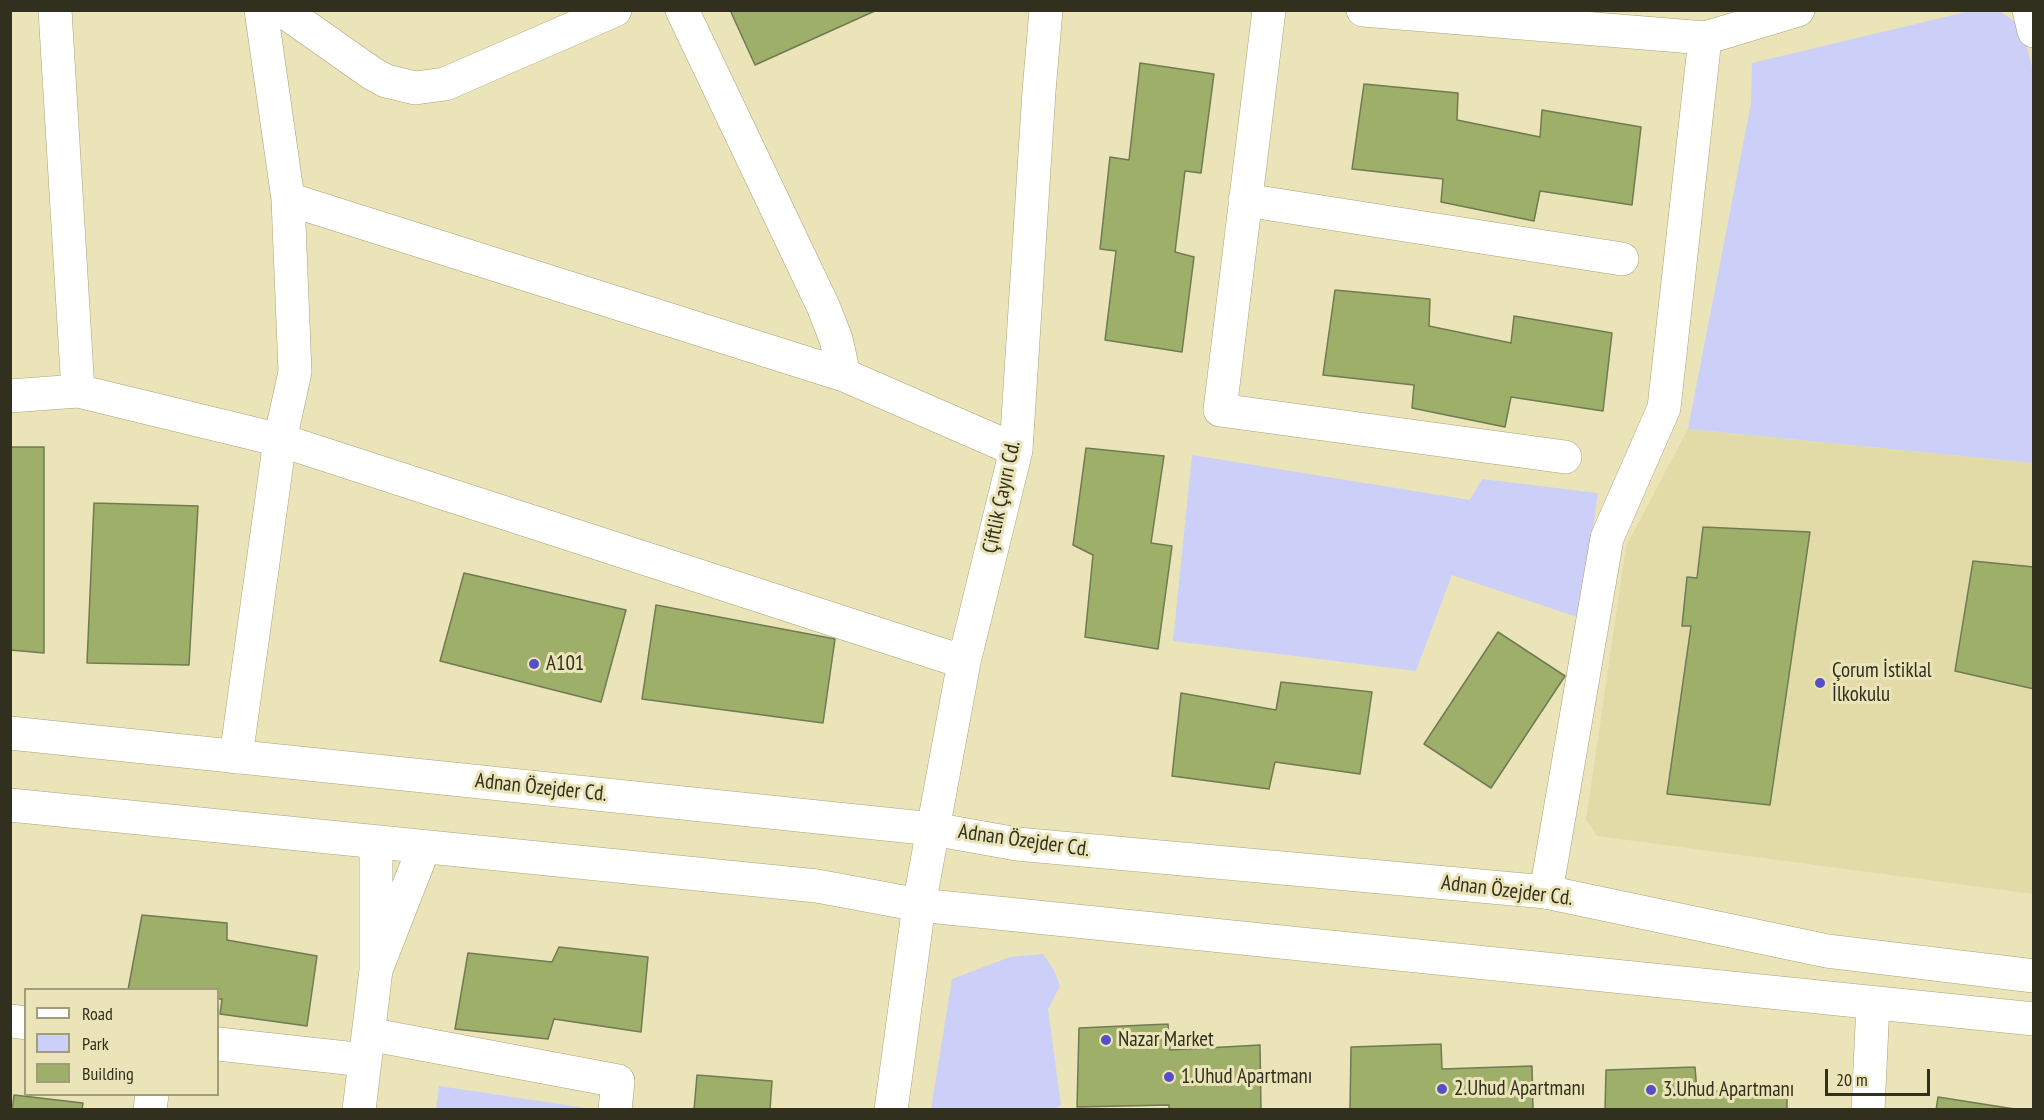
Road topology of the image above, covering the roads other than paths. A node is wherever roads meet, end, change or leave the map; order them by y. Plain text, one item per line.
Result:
1 (55, 10) edge
2 (261, 10) edge
3 (282, 10) edge
4 (615, 10) edge
5 (682, 10) edge
6 (1046, 10) edge
7 (1269, 10) edge
8 (1363, 10) edge
9 (1798, 10) edge
10 (2029, 10) edge
11 (1417, 13) edge
12 (2034, 31) edge
13 (1705, 38) junction
14 (288, 199) junction
15 (1245, 201) junction
16 (1622, 260) dead end
17 (844, 375) junction
18 (78, 391) junction
19 (10, 396) edge
20 (280, 440) junction
21 (1016, 450) junction
22 (1565, 457) dead end
23 (964, 662) junction
24 (10, 733) edge
25 (236, 757) junction
26 (10, 805) edge
27 (933, 829) junction
28 (376, 842) junction
29 (424, 847) junction
30 (1546, 892) junction
31 (919, 905) junction
32 (376, 970) junction
33 (2034, 976) edge
34 (1873, 1004) junction
35 (2034, 1020) edge
36 (219, 1044) edge
37 (366, 1047) junction
38 (359, 1110) edge
39 (615, 1110) edge
40 (891, 1110) edge
41 (1868, 1110) edge

1 - 18 street
2 - 14 street
3 - 4 street
5 - 17 street
6 - 21 street, Çiftlik Çayırı Cd.
7 - 15 street
8 - 11 street
9 - 13 street
10 - 12 street
11 - 13 street
13 - 30 street
14 - 17 street
14 - 20 street
15 - 16 street
15 - 22 street
17 - 21 street
18 - 19 street
18 - 20 street
20 - 23 street
20 - 25 street
21 - 23 street, Çiftlik Çayırı Cd.
23 - 27 street, Çiftlik Çayırı Cd.
24 - 25 street, Adnan Özejder Cd.
25 - 27 street, Adnan Özejder Cd.
26 - 28 street
27 - 30 street, Adnan Özejder Cd.
27 - 31 street, Çiftlik Çayırı Cd.
28 - 29 street
28 - 32 street
29 - 31 street
29 - 32 street
30 - 33 street, Adnan Özejder Cd.
31 - 34 street
31 - 40 street, Çiftlik Çayırı Cd.
32 - 37 street
34 - 35 street
34 - 41 street
36 - 37 street
37 - 38 street
37 - 39 street

